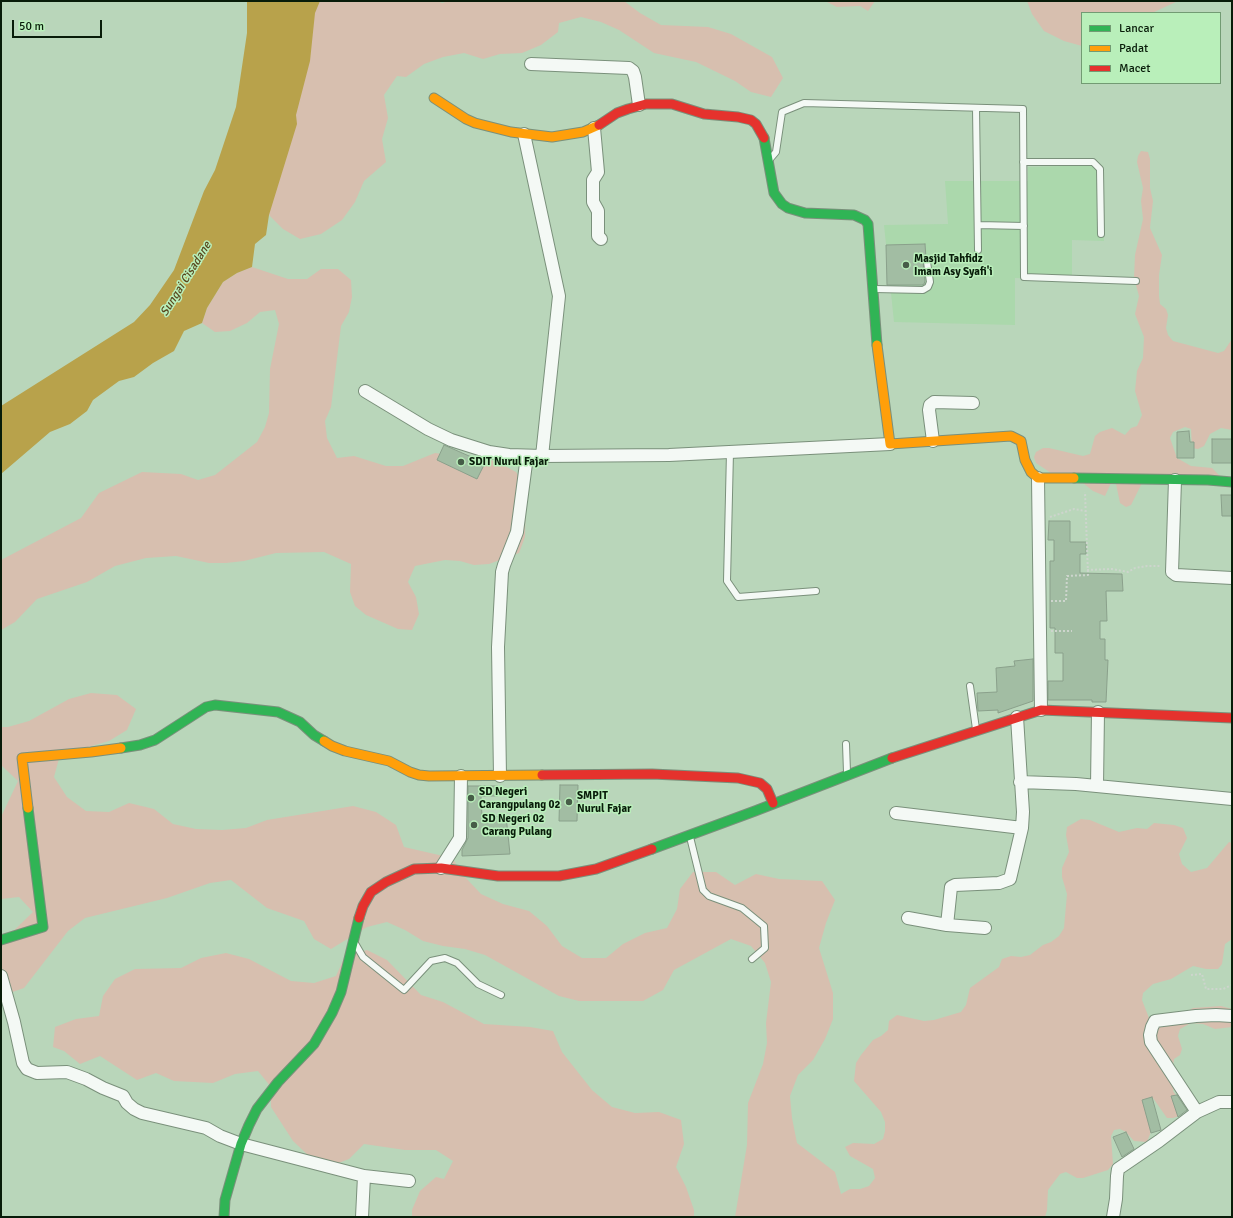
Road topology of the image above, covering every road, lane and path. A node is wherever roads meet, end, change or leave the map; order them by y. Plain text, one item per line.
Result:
1 (531, 64) dead end
2 (434, 98) dead end
3 (639, 105) junction
4 (976, 108) junction
5 (594, 128) junction
6 (524, 134) junction
7 (768, 162) junction
8 (1023, 162) junction
9 (978, 225) junction
10 (1024, 226) junction
11 (1101, 234) dead end
12 (601, 239) dead end
13 (978, 250) dead end
14 (927, 262) dead end
15 (1136, 281) dead end
16 (873, 289) junction
17 (365, 391) dead end
18 (973, 403) dead end
19 (933, 441) junction
20 (890, 444) junction
21 (730, 452) junction
22 (527, 456) junction
23 (542, 456) junction
24 (1038, 478) junction
25 (1085, 479) junction
26 (1175, 480) junction
27 (1232, 482) edge
28 (1086, 511) junction
29 (1039, 517) junction
30 (1172, 567) junction
31 (1088, 570) junction
32 (1232, 578) edge
33 (816, 590) dead end
34 (1039, 601) junction
35 (1040, 631) junction
36 (1072, 631) dead end
37 (970, 686) dead end
38 (1040, 710) junction
39 (1098, 712) junction
40 (1017, 717) junction
41 (1232, 718) edge
42 (976, 731) junction
43 (846, 744) dead end
44 (848, 774) junction
45 (461, 776) junction
46 (500, 776) junction
47 (1020, 782) junction
48 (1097, 786) junction
49 (1232, 798) edge
50 (773, 803) junction
51 (896, 813) dead end
52 (1022, 828) junction
53 (689, 835) junction
54 (441, 868) junction
55 (908, 918) dead end
56 (947, 924) junction
57 (985, 928) dead end
58 (1, 940) edge
59 (353, 940) junction
60 (752, 959) dead end
61 (1192, 975) dead end
62 (1, 976) edge
63 (1232, 985) edge
64 (501, 995) dead end
65 (1232, 1016) edge
66 (1232, 1102) edge
67 (1197, 1112) junction
68 (241, 1144) junction
69 (364, 1176) junction
70 (409, 1181) dead end
71 (224, 1217) edge
72 (362, 1217) edge
73 (1113, 1217) edge

1 - 3 street
2 - 6 street
3 - 5 street
3 - 7 street
4 - 7 lane
4 - 8 lane
4 - 9 lane
5 - 6 street
5 - 12 street
6 - 23 street
7 - 16 street
8 - 10 lane
8 - 11 lane
9 - 10 lane
9 - 13 lane
10 - 15 lane
14 - 16 lane
16 - 20 street
17 - 22 street
18 - 19 street
19 - 20 street
19 - 24 street
20 - 21 street
21 - 23 street
21 - 33 lane
22 - 23 street
22 - 46 street
24 - 25 street
24 - 29 street
25 - 26 street
25 - 28 path
26 - 27 street
26 - 30 street
28 - 29 path
28 - 31 path
29 - 34 street
30 - 31 path
30 - 32 street
31 - 34 path
34 - 35 street
35 - 36 path
35 - 38 street
37 - 42 lane
38 - 39 street
38 - 40 street
39 - 41 street
39 - 48 street
40 - 42 street
40 - 47 street
42 - 44 street
43 - 44 lane
44 - 50 street
45 - 46 street
45 - 54 street
45 - 58 street
46 - 50 street
47 - 48 street
47 - 52 street
48 - 49 street
50 - 53 street
51 - 52 street
52 - 56 street
53 - 54 street
53 - 60 lane
54 - 59 street
55 - 56 street
56 - 57 street
59 - 64 lane
59 - 68 street
61 - 63 path
62 - 68 street
65 - 67 street
66 - 67 street
67 - 73 street
68 - 69 street
68 - 71 street
69 - 70 street
69 - 72 street

